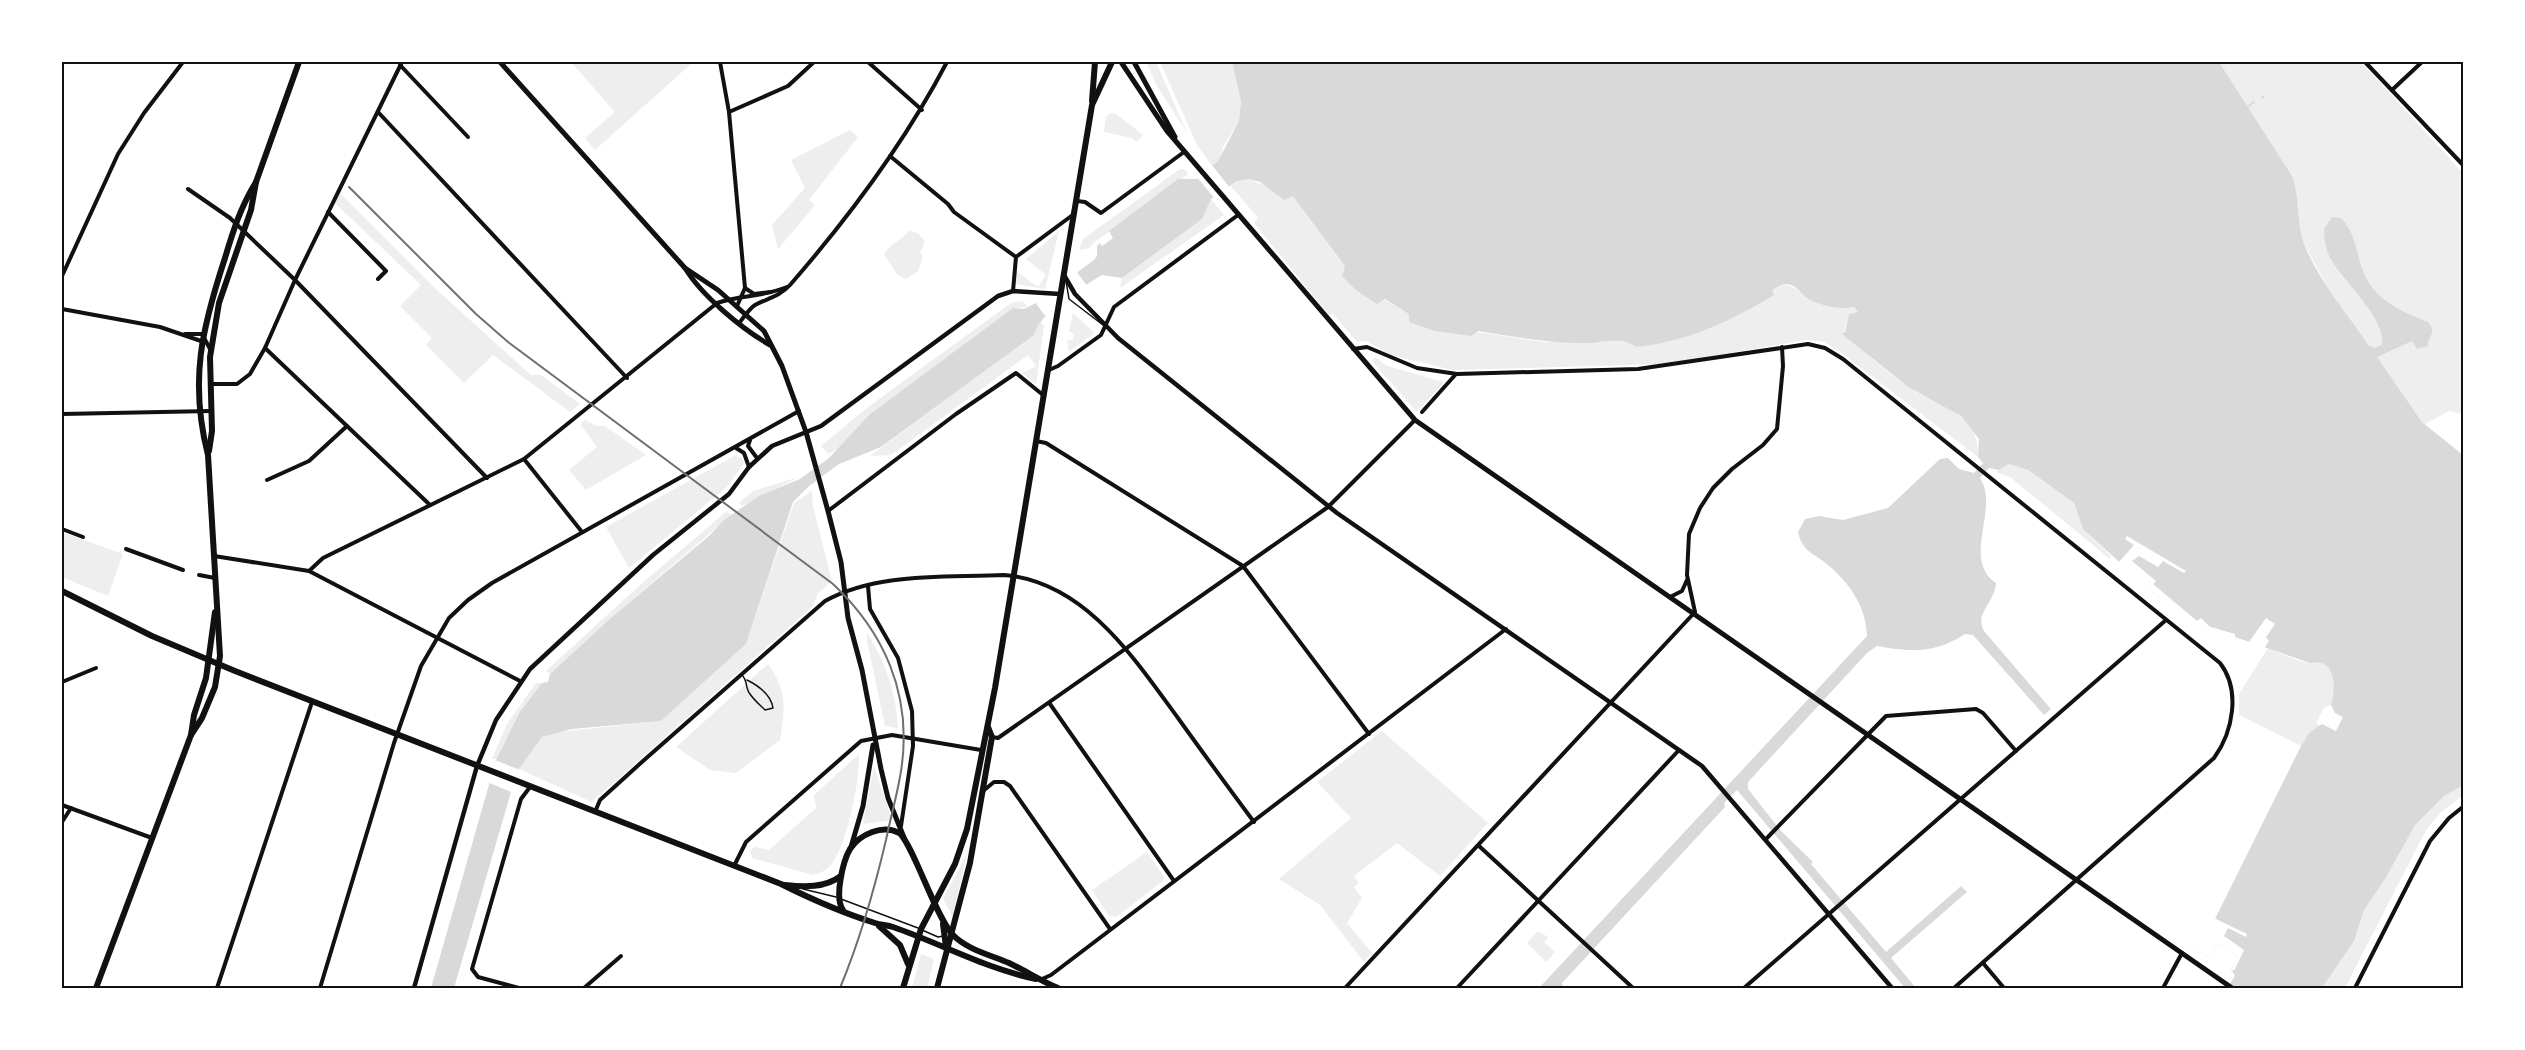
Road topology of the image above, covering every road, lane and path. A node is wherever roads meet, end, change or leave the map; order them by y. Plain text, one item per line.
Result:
1 (183, 62) edge
2 (299, 62) edge
3 (500, 62) edge
4 (720, 62) edge
5 (814, 62) edge
6 (868, 62) edge
7 (947, 62) edge
8 (1095, 62) edge
9 (1112, 62) edge
10 (1121, 62) edge
11 (1134, 62) edge
12 (2365, 62) edge
13 (2422, 62) edge
14 (401, 63) edge
15 (2392, 90) junction
16 (1092, 105) junction
17 (922, 110) junction
18 (378, 112) junction
19 (729, 112) junction
20 (468, 137) dead end
21 (1176, 142) junction
22 (1184, 152) junction
23 (890, 156) junction
24 (2463, 166) edge
25 (256, 182) junction
26 (188, 189) dead end
27 (1077, 201) junction
28 (328, 212) junction
29 (1074, 214) junction
30 (1238, 215) junction
31 (236, 224) junction
32 (244, 231) junction
33 (1016, 257) junction
34 (685, 268) junction
35 (62, 276) edge
36 (378, 279) dead end
37 (295, 280) junction
38 (1064, 281) junction
39 (788, 287) junction
40 (745, 288) junction
41 (1013, 291) junction
42 (774, 293) junction
43 (1060, 294) junction
44 (742, 298) junction
45 (729, 299) junction
46 (717, 303) junction
47 (737, 306) junction
48 (62, 309) edge
49 (746, 314) junction
50 (740, 322) junction
51 (1106, 327) junction
52 (202, 337) junction
53 (771, 345) junction
54 (1782, 346) junction
55 (265, 348) junction
56 (210, 349) junction
57 (1352, 349) junction
58 (1048, 370) junction
59 (1457, 374) junction
60 (627, 378) junction
61 (210, 384) junction
62 (1044, 396) junction
63 (211, 411) junction
64 (799, 411) junction
65 (201, 412) junction
66 (1422, 412) dead end
67 (62, 414) edge
68 (1415, 420) junction
69 (347, 426) junction
70 (806, 432) junction
71 (751, 440) junction
72 (1036, 441) junction
73 (736, 448) junction
74 (208, 455) junction
75 (757, 458) junction
76 (524, 459) junction
77 (749, 467) junction
78 (487, 478) junction
79 (267, 480) dead end
80 (430, 505) junction
81 (1328, 507) junction
82 (828, 511) junction
83 (62, 529) edge
84 (582, 531) junction
85 (84, 537) dead end
86 (126, 549) dead end
87 (214, 556) junction
88 (1243, 566) junction
89 (183, 570) dead end
90 (309, 572) junction
91 (199, 575) dead end
92 (1013, 576) junction
93 (215, 578) junction
94 (1687, 579) junction
95 (868, 585) junction
96 (62, 591) edge
97 (844, 591) junction
98 (1669, 597) junction
99 (215, 609) junction
100 (1694, 614) junction
101 (2166, 620) junction
102 (1506, 630) junction
103 (437, 636) junction
104 (1128, 649) junction
105 (209, 659) junction
106 (219, 664) junction
107 (96, 668) dead end
108 (741, 674) junction
109 (747, 680) junction
110 (520, 681) junction
111 (62, 682) edge
112 (312, 701) junction
113 (1611, 703) junction
114 (1050, 704) junction
115 (988, 726) junction
116 (1369, 734) junction
117 (1867, 734) junction
118 (191, 735) junction
119 (398, 735) junction
120 (874, 737) junction
121 (913, 737) junction
122 (992, 737) junction
123 (981, 750) junction
124 (1680, 750) junction
125 (2016, 751) junction
126 (477, 766) junction
127 (530, 787) junction
128 (983, 792) junction
129 (1961, 799) junction
130 (62, 805) edge
131 (2463, 806) edge
132 (71, 808) junction
133 (595, 812) junction
134 (62, 822) edge
135 (1254, 822) junction
136 (901, 826) junction
137 (152, 838) junction
138 (1766, 839) junction
139 (906, 841) junction
140 (1479, 846) junction
141 (850, 849) junction
142 (734, 866) junction
143 (842, 876) junction
144 (2077, 880) junction
145 (1174, 881) junction
146 (781, 884) junction
147 (837, 897) junction
148 (1540, 901) junction
149 (933, 905) junction
150 (843, 910) junction
151 (1829, 914) junction
152 (876, 923) junction
153 (921, 929) junction
154 (1110, 929) junction
155 (949, 935) junction
156 (918, 937) junction
157 (928, 942) junction
158 (946, 950) junction
159 (2182, 953) junction
160 (621, 956) dead end
161 (1983, 963) junction
162 (908, 968) junction
163 (1036, 979) junction
164 (1748, 987) edge
165 (2230, 987) edge
166 (96, 988) edge
167 (217, 988) edge
168 (320, 988) edge
169 (414, 988) edge
170 (519, 988) edge
171 (584, 988) edge
172 (903, 988) edge
173 (937, 988) edge
174 (1058, 988) edge
175 (1346, 988) edge
176 (1457, 988) edge
177 (1633, 988) edge
178 (1893, 988) edge
179 (1954, 988) edge
180 (2004, 988) edge
181 (2163, 988) edge
182 (2355, 988) edge

1 - 35 street
2 - 25 main road
3 - 34 main road
4 - 19 street
5 - 19 street
6 - 17 street
7 - 17 street
8 - 16 main road
9 - 16 main road
10 - 21 main road
11 - 21 main road
12 - 15 street
13 - 15 street
14 - 18 street
14 - 20 street
15 - 24 street
16 - 27 main road
17 - 23 street
18 - 28 street
18 - 60 street
19 - 40 street
21 - 22 main road
22 - 27 street
22 - 30 main road
23 - 33 street
23 - 39 street
25 - 31 main road
25 - 32 main road
26 - 31 street
27 - 29 main road
28 - 36 street
28 - 37 street
29 - 33 street
29 - 38 main road
30 - 51 street
30 - 57 main road
31 - 32 street
31 - 52 main road
32 - 37 street
32 - 56 main road
33 - 41 street
34 - 45 main road
34 - 46 main road
37 - 55 street
37 - 78 street
38 - 43 main road
38 - 51 street
38 - 51 lane
39 - 42 street
39 - 49 street
40 - 42 street
40 - 44 street
41 - 43 street
41 - 70 street
42 - 44 street
43 - 58 main road
44 - 45 street
44 - 47 street
45 - 46 street
45 - 47 main road
46 - 50 main road
46 - 60 street
47 - 49 main road
48 - 52 street
49 - 50 street
49 - 53 main road
50 - 53 main road
51 - 58 street
51 - 81 street
52 - 56 street
52 - 65 main road
53 - 64 main road
54 - 59 street
54 - 94 street
54 - 101 street
55 - 61 street
55 - 69 street
56 - 61 main road
57 - 59 street
57 - 68 main road
58 - 62 main road
59 - 66 street
60 - 76 street
61 - 63 main road
62 - 72 main road
62 - 82 street
63 - 65 street
63 - 74 main road
64 - 70 main road
64 - 71 street
65 - 67 street
65 - 74 main road
68 - 81 street
68 - 98 main road
69 - 79 street
69 - 80 street
70 - 75 street
70 - 82 main road
71 - 73 street
71 - 75 street
72 - 88 street
72 - 92 main road
73 - 77 street
73 - 84 street
74 - 87 main road
75 - 77 street
76 - 78 street
76 - 84 street
77 - 110 street
78 - 80 street
80 - 90 street
81 - 88 street
81 - 102 street
82 - 97 main road
83 - 85 street
84 - 103 street
86 - 89 street
87 - 90 street
87 - 93 main road
88 - 104 street
88 - 116 street
90 - 103 street
91 - 93 street
92 - 95 street
92 - 104 street
92 - 115 main road
93 - 99 main road
94 - 98 street
94 - 100 street
95 - 97 street
95 - 121 street
96 - 105 main road
97 - 108 street
97 - 120 main road
98 - 100 main road
99 - 105 main road
99 - 106 main road
100 - 113 street
100 - 117 main road
101 - 125 street
101 - 144 street
102 - 113 street
102 - 116 street
103 - 110 street
103 - 119 street
104 - 114 street
104 - 135 street
105 - 106 main road
105 - 118 main road
106 - 112 main road
106 - 118 main road
107 - 111 street
108 - 109 lane
108 - 133 street
109 - 109 lane
110 - 126 street
112 - 119 main road
112 - 167 street
113 - 124 street
113 - 140 street
114 - 122 street
114 - 145 street
115 - 122 main road
115 - 123 main road
116 - 135 street
117 - 125 street
117 - 129 main road
117 - 138 street
118 - 137 main road
119 - 126 main road
119 - 168 street
120 - 121 street
120 - 136 main road
120 - 141 main road
120 - 142 street
121 - 123 street
121 - 136 street
122 - 128 main road
123 - 149 main road
124 - 138 street
124 - 148 street
125 - 129 street
126 - 127 main road
126 - 169 street
127 - 133 main road
127 - 170 street
128 - 154 street
128 - 155 main road
129 - 144 main road
129 - 151 street
130 - 132 street
131 - 182 street
132 - 134 street
132 - 137 street
133 - 142 main road
135 - 145 street
136 - 139 main road
137 - 166 main road
138 - 151 street
139 - 141 main road
139 - 149 main road
140 - 148 street
140 - 175 street
141 - 143 main road
142 - 146 main road
143 - 146 main road
143 - 147 main road
144 - 159 main road
144 - 161 street
145 - 154 street
146 - 147 lane
146 - 150 main road
147 - 150 main road
147 - 153 lane
148 - 176 street
148 - 177 street
149 - 153 main road
149 - 155 main road
150 - 152 main road
151 - 164 street
151 - 178 street
152 - 156 main road
152 - 162 main road
153 - 155 lane
153 - 156 main road
153 - 157 lane
154 - 163 street
155 - 158 main road
155 - 163 main road
156 - 157 main road
156 - 162 main road
157 - 158 main road
158 - 163 main road
158 - 173 main road
159 - 165 main road
159 - 181 street
160 - 171 street
161 - 179 street
161 - 180 street
162 - 172 main road
163 - 174 main road

